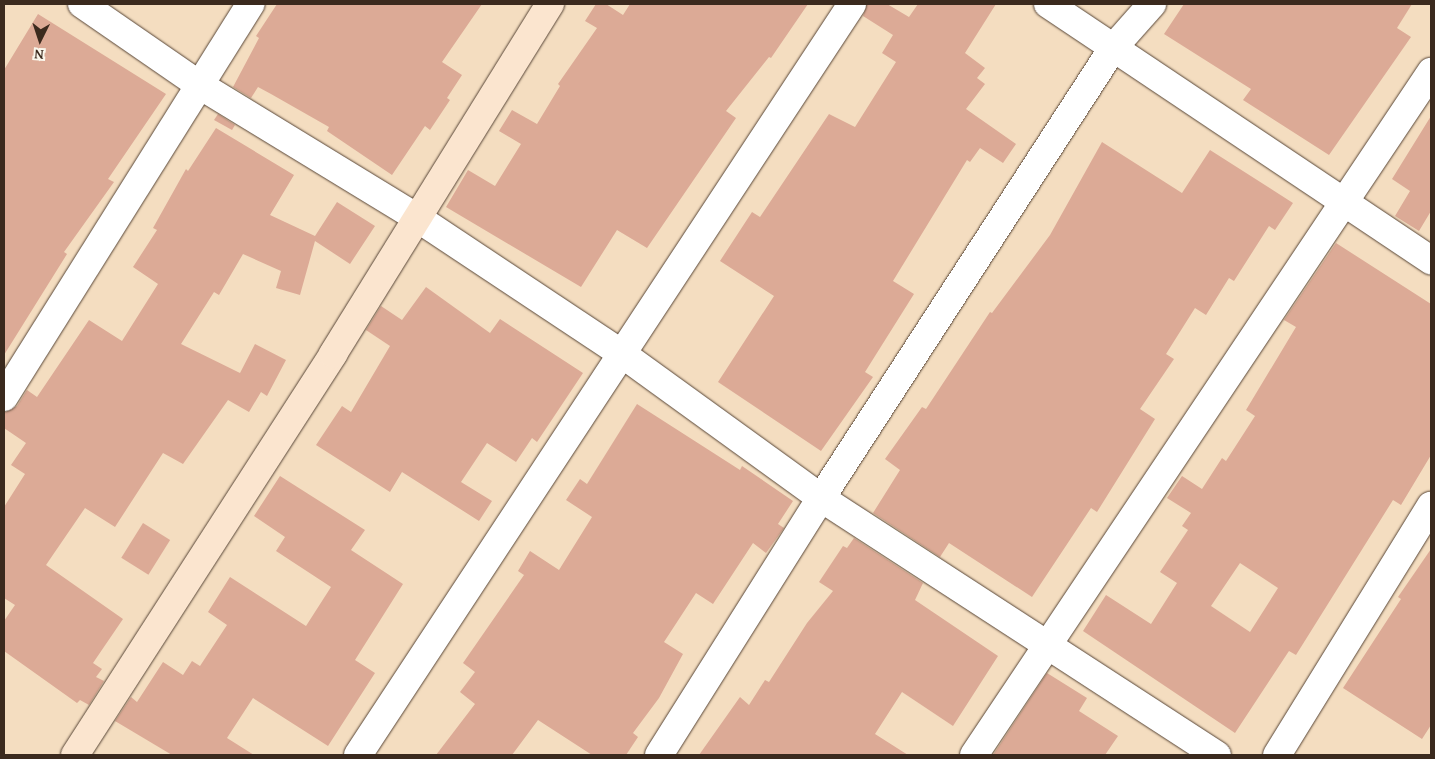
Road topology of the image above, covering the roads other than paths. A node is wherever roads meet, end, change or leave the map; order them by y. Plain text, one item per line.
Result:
1 (82, 4) edge
2 (251, 4) edge
3 (550, 4) edge
4 (852, 4) edge
5 (1048, 4) edge
6 (1152, 4) edge
7 (1113, 48) junction
8 (1431, 72) edge
9 (198, 84) junction
10 (1343, 202) junction
11 (416, 217) junction
12 (1431, 260) edge
13 (622, 353) junction
14 (4, 396) edge
15 (820, 498) junction
16 (1431, 506) edge
17 (1049, 644) junction
18 (75, 755) edge
19 (358, 755) edge
20 (659, 755) edge
21 (974, 755) edge
22 (1217, 755) edge
23 (1277, 755) edge

1 - 9 street
2 - 9 street
3 - 11 street
4 - 13 street
5 - 7 street
6 - 7 street
7 - 10 street
7 - 15 street
8 - 10 street
9 - 11 street
9 - 14 street
10 - 12 street
10 - 17 street
11 - 13 street
11 - 18 street
13 - 15 street
13 - 19 street
15 - 17 street
15 - 20 street
16 - 23 street
17 - 21 street
17 - 22 street

